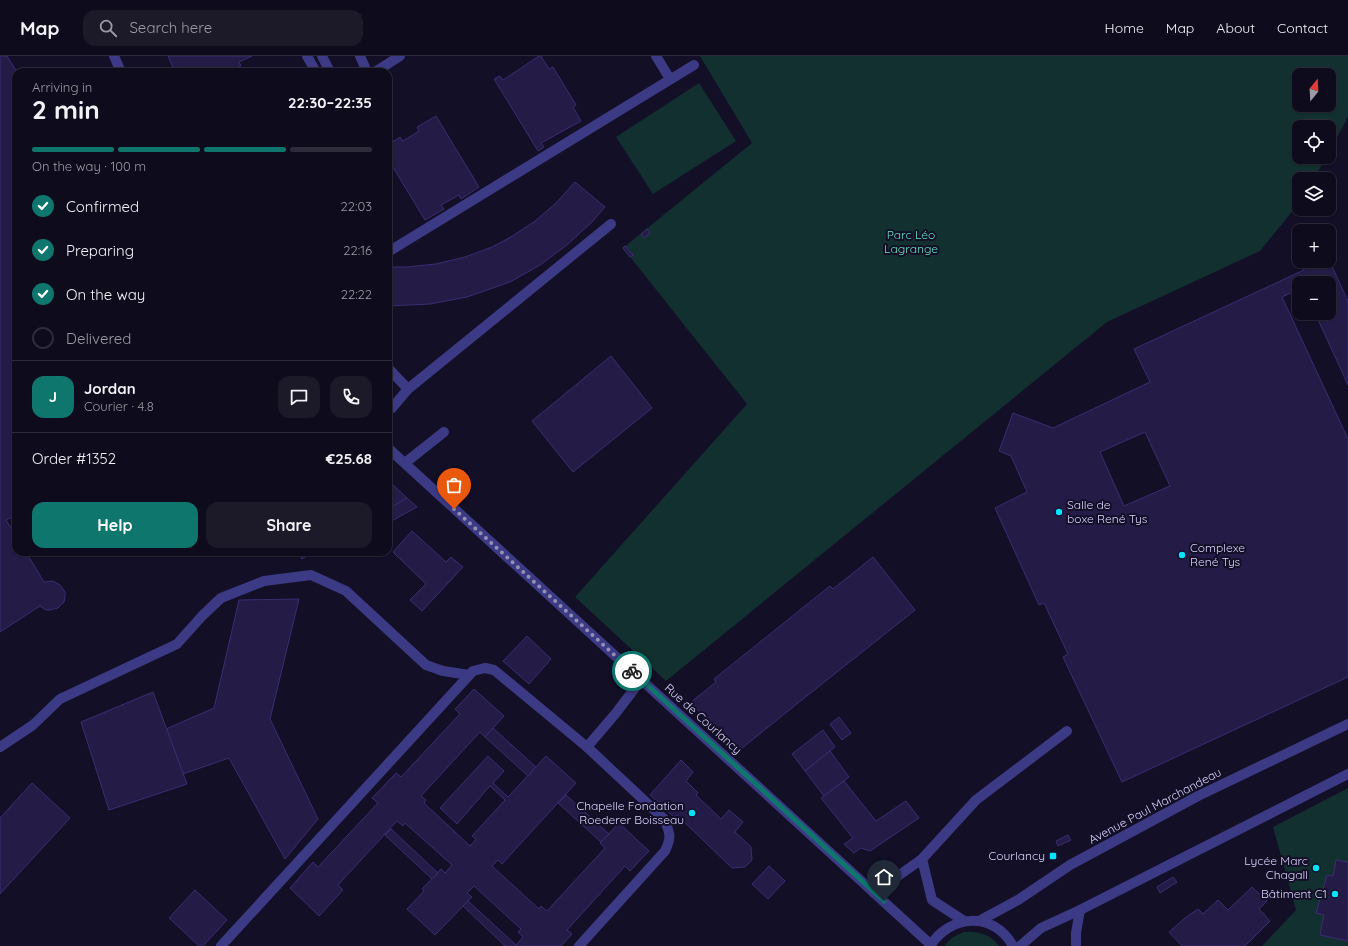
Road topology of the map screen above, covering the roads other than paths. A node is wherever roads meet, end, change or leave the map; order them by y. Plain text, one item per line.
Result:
1 (114, 56) edge
2 (307, 56) edge
3 (322, 56) edge
4 (360, 56) edge
5 (400, 56) edge
6 (656, 56) edge
7 (694, 65) dead end
8 (119, 68) edge
9 (314, 68) edge
10 (328, 68) edge
11 (365, 68) edge
12 (381, 68) edge
13 (670, 79) junction
14 (611, 224) dead end
15 (392, 250) edge
16 (392, 372) edge
17 (408, 389) junction
18 (392, 408) edge
19 (444, 432) dead end
20 (392, 452) edge
21 (405, 463) junction
22 (469, 675) junction
23 (641, 680) junction
24 (1348, 724) edge
25 (1067, 732) dead end
26 (0, 747) edge
27 (587, 747) junction
28 (1348, 774) edge
29 (922, 859) junction
30 (874, 892) junction
31 (1080, 910) junction
32 (964, 921) junction
33 (979, 921) junction
34 (930, 945) edge
35 (222, 946) edge
36 (579, 946) edge
37 (1014, 946) edge
38 (1020, 946) edge
39 (1076, 946) edge

1 - 8 street
2 - 9 street
3 - 10 street
4 - 11 street
5 - 12 street
6 - 13 street
7 - 13 street
13 - 15 street
14 - 17 street
16 - 17 street
17 - 18 street
19 - 21 street
20 - 21 street, Rue de Courlancy
21 - 23 street, Rue de Courlancy
22 - 26 street
22 - 27 street
22 - 35 street
23 - 27 street
23 - 30 street, Rue de Courlancy
24 - 33 street, Avenue Paul Marchandeau
25 - 29 street
27 - 36 street
28 - 31 street
29 - 30 street
29 - 32 street
30 - 34 street, Rue de Courlancy
31 - 38 street
31 - 39 street
32 - 33 street
32 - 34 street
33 - 37 street

